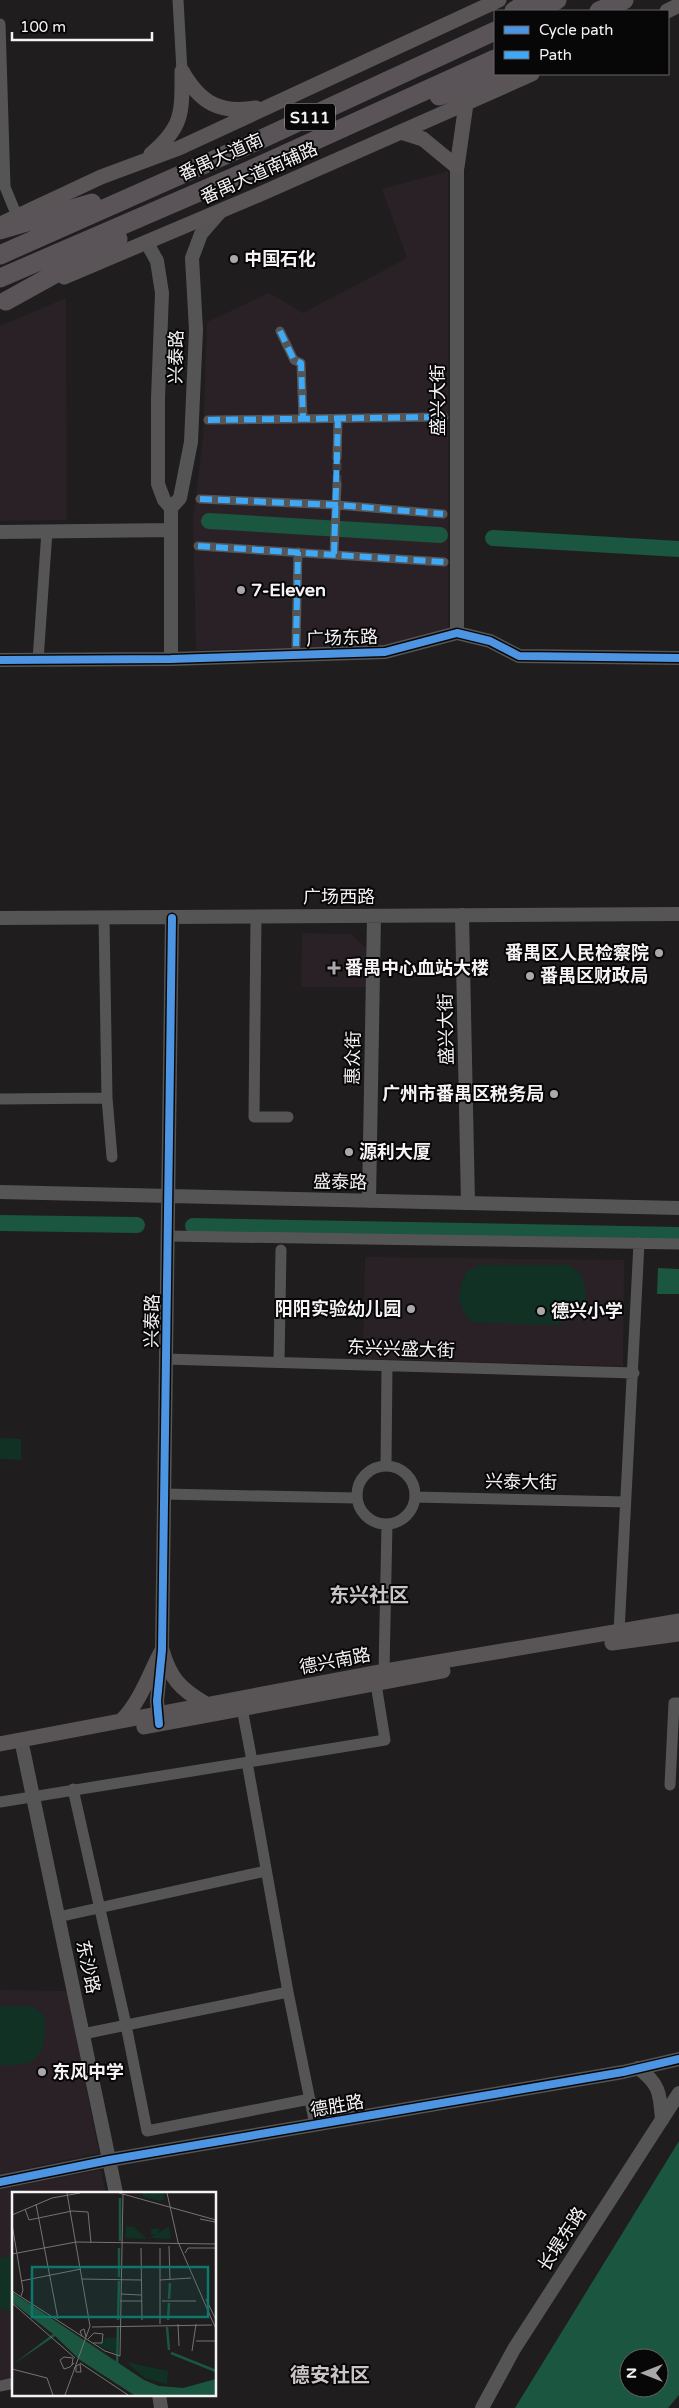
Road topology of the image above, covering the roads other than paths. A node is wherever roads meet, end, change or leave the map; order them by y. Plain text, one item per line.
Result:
1 (178, 0) edge
2 (499, 0) edge
3 (531, 0) edge
4 (557, 0) edge
5 (624, 0) edge
6 (516, 10) edge
7 (536, 10) edge
8 (601, 10) edge
9 (0, 24) edge
10 (494, 25) edge
11 (494, 31) edge
12 (457, 50) junction
13 (494, 59) edge
14 (182, 72) junction
15 (507, 75) edge
16 (530, 75) edge
17 (466, 104) junction
18 (268, 106) junction
19 (361, 120) junction
20 (401, 132) junction
21 (145, 160) junction
22 (457, 167) junction
23 (250, 170) junction
24 (163, 182) junction
25 (221, 211) junction
26 (16, 216) junction
27 (0, 224) edge
28 (0, 230) edge
29 (147, 243) junction
30 (0, 255) edge
31 (0, 278) edge
32 (3, 302) edge
33 (280, 331) dead end
34 (444, 417) dead end
35 (303, 419) junction
36 (338, 419) junction
37 (208, 420) dead end
38 (337, 458) tunnel mouth
39 (337, 484) tunnel mouth
40 (200, 499) dead end
41 (337, 505) junction
42 (171, 508) junction
43 (443, 514) dead end
44 (171, 530) junction
45 (47, 531) junction
46 (0, 532) edge
47 (198, 546) dead end
48 (298, 552) junction
49 (334, 554) junction
50 (444, 562) dead end
51 (457, 633) junction
52 (296, 646) dead end
53 (679, 658) edge
54 (171, 659) junction
55 (0, 660) edge
56 (38, 660) junction
57 (462, 914) junction
58 (679, 914) edge
59 (374, 916) junction
60 (256, 917) junction
61 (0, 918) edge
62 (104, 918) junction
63 (172, 918) junction
64 (107, 1098) junction
65 (0, 1099) edge
66 (288, 1117) dead end
67 (112, 1157) dead end
68 (0, 1192) edge
69 (169, 1197) junction
70 (369, 1201) junction
71 (468, 1203) junction
72 (679, 1208) edge
73 (168, 1236) junction
74 (639, 1244) junction
75 (679, 1244) edge
76 (281, 1250) dead end
77 (166, 1359) junction
78 (279, 1362) junction
79 (387, 1366) junction
80 (634, 1373) junction
81 (386, 1465) junction
82 (164, 1494) junction
83 (356, 1498) junction
84 (415, 1498) junction
85 (625, 1502) junction
86 (388, 1524) junction
87 (678, 1631) edge
88 (619, 1632) junction
89 (162, 1650) junction
90 (380, 1677) junction
91 (679, 1703) edge
92 (206, 1704) junction
93 (242, 1708) junction
94 (158, 1719) junction
95 (121, 1721) junction
96 (0, 1744) edge
97 (23, 1749) junction
98 (0, 1753) edge
99 (250, 1762) junction
100 (670, 1785) dead end
101 (73, 1789) junction
102 (33, 1795) junction
103 (0, 1802) edge
104 (266, 1871) junction
105 (99, 1908) junction
106 (58, 1917) junction
107 (288, 1992) junction
108 (126, 2025) junction
109 (83, 2034) junction
110 (679, 2059) edge
111 (638, 2068) junction
112 (679, 2093) edge
113 (310, 2099) junction
114 (662, 2120) junction
115 (315, 2125) junction
116 (109, 2160) junction
117 (0, 2182) edge
118 (116, 2192) edge
119 (482, 2408) edge

1 - 14 street
2 - 18 main road
3 - 6 highway
4 - 7 highway
5 - 8 highway
9 - 26 street
10 - 12 highway
11 - 12 highway, 番禺大道南 / S111
12 - 24 highway, 番禺大道南 / S111
13 - 19 highway, 番禺大道南 / S111
14 - 18 main road
14 - 21 main road
15 - 19 highway
16 - 17 main road, 番禺大道南辅路
17 - 20 main road, 番禺大道南辅路
17 - 22 main road
18 - 21 main road
19 - 23 highway, 番禺大道南 / S111
20 - 22 main road
20 - 25 main road, 番禺大道南辅路
21 - 26 main road
22 - 51 street, 盛兴大街
23 - 31 highway, 番禺大道南 / S111
23 - 32 highway
24 - 28 highway
24 - 30 highway, 番禺大道南 / S111
25 - 29 main road, 番禺大道南辅路
25 - 42 street, 兴泰路
26 - 27 main road
29 - 32 main road, 番禺大道南辅路
29 - 42 street, 兴泰路
33 - 35 street
34 - 36 street
35 - 36 street
35 - 37 street
36 - 38 street
39 - 41 street
40 - 41 street
41 - 43 street
41 - 49 street
42 - 44 street, 兴泰路
44 - 45 street
44 - 54 street, 兴泰路
45 - 46 street
45 - 56 street
47 - 48 street
48 - 49 street
48 - 52 street
49 - 50 street
51 - 53 street, 广场东路
51 - 54 street, 广场东路
54 - 56 street, 广场东路
55 - 56 street, 广场东路
57 - 58 street, 广场西路
57 - 59 street, 广场西路
57 - 71 street, 盛兴大街
59 - 60 street, 广场西路
59 - 70 street, 惠众街
60 - 63 street, 广场西路
60 - 66 street
61 - 62 street, 广场西路
62 - 63 street, 广场西路
62 - 64 street
63 - 69 street, 兴泰路
64 - 65 street
64 - 67 street
68 - 69 street, 盛泰路
69 - 70 street, 盛泰路
69 - 73 street, 兴泰路
70 - 71 street, 盛泰路
71 - 72 street, 盛泰路
73 - 74 street
73 - 77 street, 兴泰路
74 - 75 street
74 - 80 street
76 - 78 street
77 - 78 street, 东兴兴盛大街
77 - 82 street, 兴泰路
78 - 79 street, 东兴兴盛大街
79 - 80 street, 东兴兴盛大街
79 - 81 street
80 - 85 street
81 - 83 street
81 - 84 street
82 - 83 street
82 - 89 street, 兴泰路
83 - 86 street
84 - 85 street, 兴泰大街
84 - 86 street
85 - 88 street
86 - 90 street
87 - 88 main road, 德兴南路
87 - 90 main road, 德兴南路
88 - 90 main road, 德兴南路
89 - 92 main road
89 - 94 street, 兴泰路
89 - 95 main road
90 - 92 main road, 德兴南路
90 - 93 main road, 德兴南路
90 - 99 street
91 - 100 street
92 - 94 main road, 德兴南路
93 - 94 main road, 德兴南路
93 - 99 street
94 - 95 main road, 德兴南路
94 - 97 main road, 德兴南路
95 - 96 main road, 德兴南路
97 - 98 main road, 德兴南路
97 - 102 street, 东沙路
99 - 101 street
99 - 104 street
101 - 102 street
101 - 105 street
102 - 103 street
102 - 106 street, 东沙路
104 - 105 street
104 - 107 street
105 - 106 street
105 - 108 street
106 - 109 street, 东沙路
107 - 108 street
107 - 113 street
108 - 109 street
108 - 113 street
109 - 116 street, 东沙路
110 - 111 street, 德胜路
111 - 114 street
111 - 115 street, 德胜路
112 - 114 street, 长堤东路
113 - 115 street
114 - 119 street, 长堤东路
115 - 116 street, 德胜路
116 - 117 street, 德胜路
116 - 118 street, 东沙路

